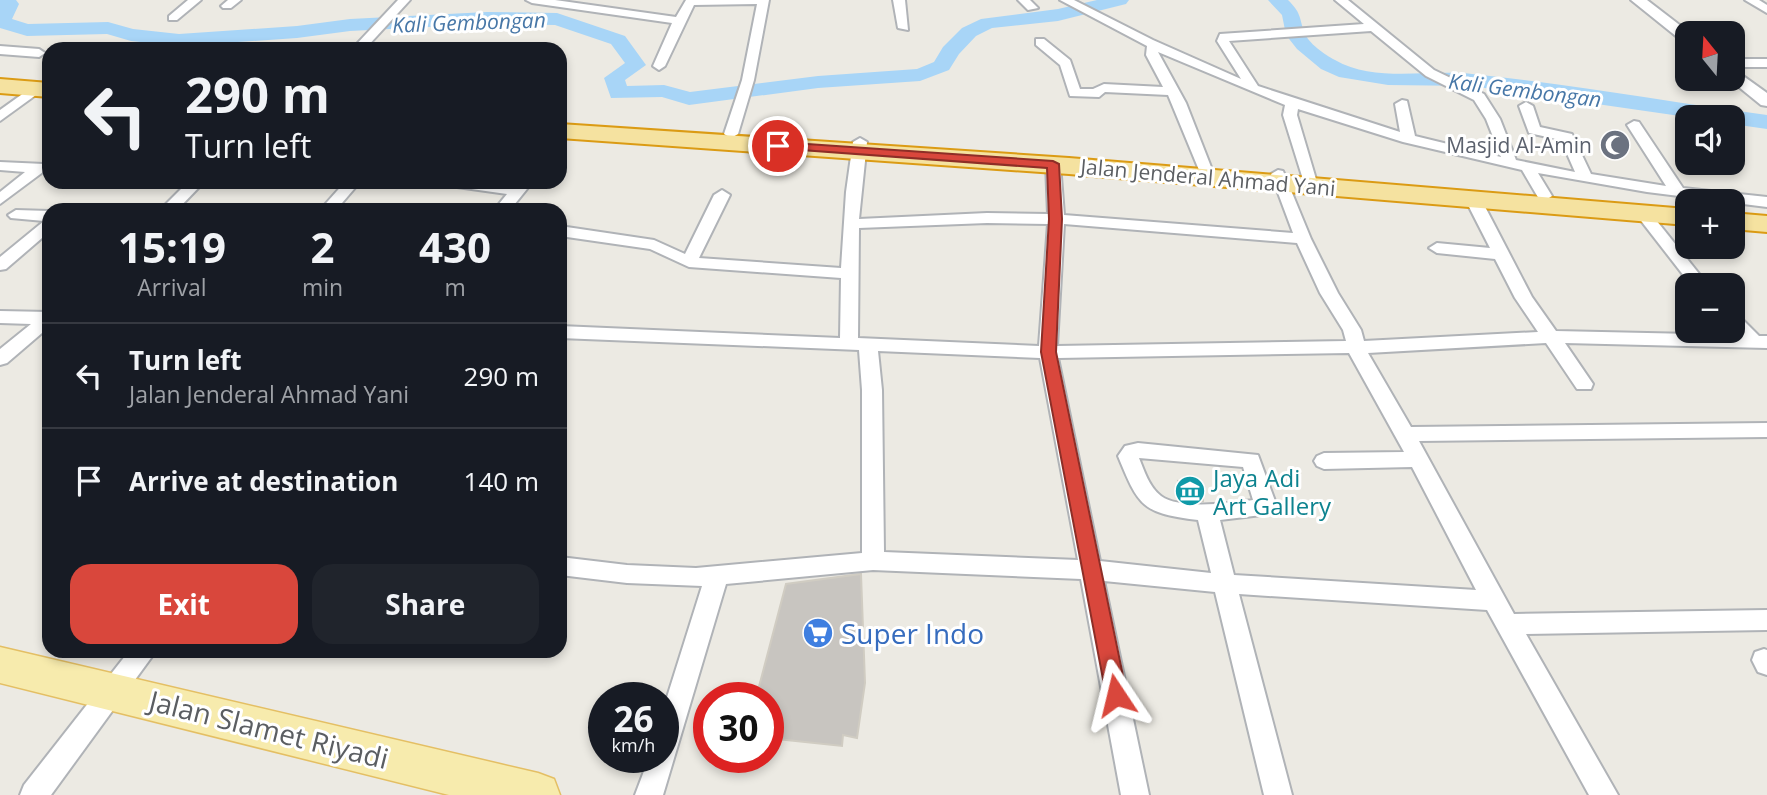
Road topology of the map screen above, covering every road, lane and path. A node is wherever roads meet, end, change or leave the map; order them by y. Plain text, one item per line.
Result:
1 (195, 0) edge
2 (404, 0) edge
3 (532, 0) edge
4 (899, 0) edge
5 (1066, 0) edge
6 (1341, 0) edge
7 (1637, 0) edge
8 (1751, 0) edge
9 (762, 1) edge
10 (1767, 10) edge
11 (173, 18) dead end
12 (679, 21) junction
13 (1375, 27) junction
14 (904, 28) dead end
15 (1675, 29) edge
16 (1040, 41) dead end
17 (366, 42) edge
18 (1153, 44) junction
19 (0, 50) edge
20 (39, 52) dead end
21 (1745, 63) edge
22 (1767, 63) edge
23 (659, 66) dead end
24 (0, 77) edge
25 (1745, 84) edge
26 (0, 86) edge
27 (42, 87) edge
28 (42, 87) edge
29 (42, 88) edge
30 (1253, 88) junction
31 (1173, 91) junction
32 (1767, 101) edge
33 (1292, 103) junction
34 (1402, 104) dead end
35 (1527, 106) dead end
36 (0, 117) edge
37 (1634, 125) dead end
38 (567, 129) edge
39 (567, 129) edge
40 (731, 134) junction
41 (1408, 137) junction
42 (859, 147) junction
43 (1510, 162) junction
44 (1053, 164) junction
45 (1526, 165) junction
46 (0, 166) edge
47 (1205, 167) junction
48 (42, 168) edge
49 (42, 169) edge
50 (1585, 177) junction
51 (1280, 179) junction
52 (1310, 181) junction
53 (190, 189) edge
54 (347, 189) edge
55 (520, 189) edge
56 (1675, 189) edge
57 (722, 195) dead end
58 (1544, 195) junction
59 (1675, 198) edge
60 (1474, 199) junction
61 (0, 200) edge
62 (1675, 200) edge
63 (1745, 201) edge
64 (1767, 202) edge
65 (176, 203) edge
66 (334, 203) edge
67 (508, 203) edge
68 (1745, 213) edge
69 (1643, 214) junction
70 (1767, 214) edge
71 (16, 215) dead end
72 (42, 216) edge
73 (1675, 216) edge
74 (1056, 219) junction
75 (1745, 222) edge
76 (853, 224) junction
77 (1767, 224) edge
78 (42, 230) edge
79 (567, 232) edge
80 (1303, 239) junction
81 (1437, 248) dead end
82 (1499, 254) junction
83 (689, 262) junction
84 (0, 265) edge
85 (1690, 273) edge
86 (849, 274) junction
87 (0, 317) edge
88 (42, 319) edge
89 (42, 325) edge
90 (1745, 329) edge
91 (567, 331) edge
92 (1549, 337) junction
93 (1761, 342) edge
94 (858, 344) junction
95 (1356, 347) junction
96 (1048, 352) junction
97 (0, 359) edge
98 (1584, 384) dead end
99 (1767, 430) edge
100 (1405, 434) junction
101 (1419, 459) junction
102 (1324, 461) dead end
103 (1207, 513) junction
104 (873, 561) junction
105 (567, 567) edge
106 (1093, 570) junction
107 (717, 576) junction
108 (1227, 584) junction
109 (1494, 601) junction
110 (1767, 621) edge
111 (1507, 624) junction
112 (139, 658) edge
113 (0, 665) edge
114 (114, 691) junction
115 (679, 700) edge
116 (656, 773) edge
117 (464, 787) edge
118 (34, 795) edge
119 (538, 795) edge
120 (649, 795) edge
121 (1135, 795) edge
122 (1278, 795) edge
123 (1604, 795) edge

1 - 11 street
2 - 17 street
3 - 12 street
4 - 14 street
5 - 18 street
6 - 13 street
7 - 15 street
8 - 10 street
9 - 12 street
9 - 40 street
12 - 23 street
13 - 30 street
13 - 43 street
16 - 31 street
18 - 30 street
18 - 31 street
19 - 20 street
21 - 22 street
24 - 27 highway
25 - 32 street
26 - 28 highway
29 - 36 street
30 - 33 street
31 - 47 street
33 - 41 street
33 - 52 street
34 - 41 street
35 - 50 street
37 - 56 street
38 - 40 highway, Jalan Jenderal Ahmad Yani
39 - 42 highway, Jalan Jenderal Ahmad Yani
40 - 42 highway, Jalan Jenderal Ahmad Yani
41 - 43 street
42 - 44 highway, Jalan Jenderal Ahmad Yani
42 - 47 highway, Jalan Jenderal Ahmad Yani
42 - 76 street
43 - 45 street
44 - 51 highway, Jalan Jenderal Ahmad Yani
44 - 74 street
45 - 50 street
45 - 58 street
46 - 48 street
47 - 51 highway, Jalan Jenderal Ahmad Yani
49 - 61 street
50 - 59 street
51 - 52 highway, Jalan Jenderal Ahmad Yani
51 - 80 street
52 - 58 highway, Jalan Jenderal Ahmad Yani
52 - 60 highway, Jalan Jenderal Ahmad Yani
53 - 65 street
54 - 66 street
55 - 67 street
57 - 83 street
58 - 62 highway, Jalan Jenderal Ahmad Yani
60 - 69 highway, Jalan Jenderal Ahmad Yani
60 - 82 street
63 - 64 street
68 - 70 highway
69 - 73 highway, Jalan Jenderal Ahmad Yani
69 - 85 street
71 - 72 street
74 - 76 street
74 - 80 street
74 - 96 street
75 - 77 highway
76 - 86 street
78 - 84 street
79 - 83 street
80 - 95 street
81 - 82 street
82 - 92 street
83 - 86 street
86 - 94 street
87 - 88 street
89 - 97 street
90 - 93 street
91 - 94 street
92 - 93 street
92 - 95 street
92 - 98 street
94 - 96 street
94 - 104 street
95 - 96 street
95 - 100 street
96 - 106 street
99 - 100 street
100 - 101 street
101 - 102 street
101 - 109 street
103 - 103 street
103 - 108 street
104 - 106 street
104 - 107 street
105 - 107 street
106 - 108 street
106 - 121 street
107 - 115 street
108 - 109 street
108 - 122 street
109 - 111 street
110 - 111 street
111 - 123 street
112 - 114 street
113 - 114 main road, Jalan Slamet Riyadi
114 - 117 main road, Jalan Slamet Riyadi
114 - 118 street
116 - 120 street
117 - 119 main road, Jalan Slamet Riyadi

